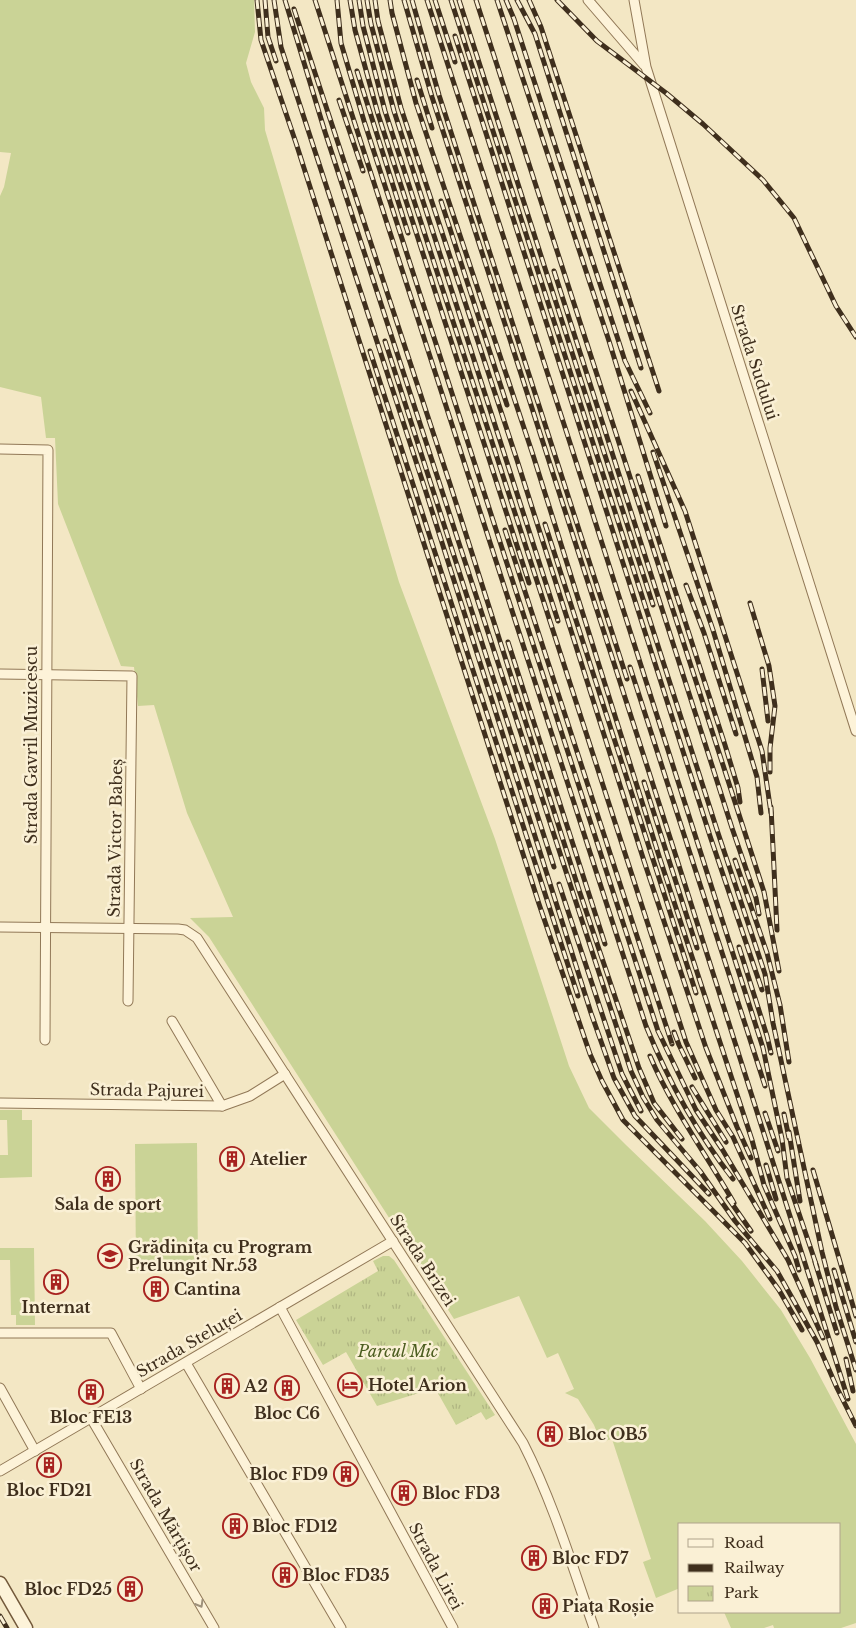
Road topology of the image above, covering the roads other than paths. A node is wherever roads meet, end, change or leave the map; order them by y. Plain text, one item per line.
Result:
1 (588, 0) edge
2 (634, 0) edge
3 (646, 67) junction
4 (0, 449) edge
5 (0, 674) edge
6 (46, 675) junction
7 (856, 731) edge
8 (0, 927) edge
9 (45, 928) junction
10 (128, 928) junction
11 (128, 1001) dead end
12 (172, 1021) dead end
13 (45, 1040) dead end
14 (285, 1074) junction
15 (0, 1103) edge
16 (222, 1106) junction
17 (393, 1241) junction
18 (280, 1307) junction
19 (0, 1333) edge
20 (186, 1362) junction
21 (0, 1388) edge
22 (141, 1389) junction
23 (91, 1418) junction
24 (35, 1450) junction
25 (0, 1471) edge
26 (0, 1584) edge
27 (26, 1628) edge
28 (214, 1628) edge
29 (341, 1628) edge
30 (452, 1628) edge
31 (594, 1628) edge

1 - 3 street
2 - 3 street, Strada Sudului
3 - 7 street, Strada Sudului
4 - 6 street, Strada Gavril Muzicescu
5 - 6 street
6 - 9 street, Strada Gavril Muzicescu
6 - 10 street, Strada Victor Babeș
8 - 9 street
9 - 10 street
9 - 13 street, Strada Gavril Muzicescu
10 - 11 street, Strada Victor Babeș
10 - 14 street, Strada Brizei
12 - 16 street
14 - 16 street, Strada Pajurei
14 - 17 street, Strada Brizei
15 - 16 street, Strada Pajurei
17 - 18 street, Strada Steluței
17 - 31 street, Strada Brizei
18 - 20 street, Strada Steluței
18 - 30 street, Strada Lirei
19 - 22 street
20 - 22 street, Strada Steluței
20 - 29 street
21 - 24 street
22 - 23 street, Strada Steluței
23 - 24 street, Strada Steluței
23 -> 28 street, Strada Mărțișor
24 - 25 street, Strada Steluței
26 - 27 street

